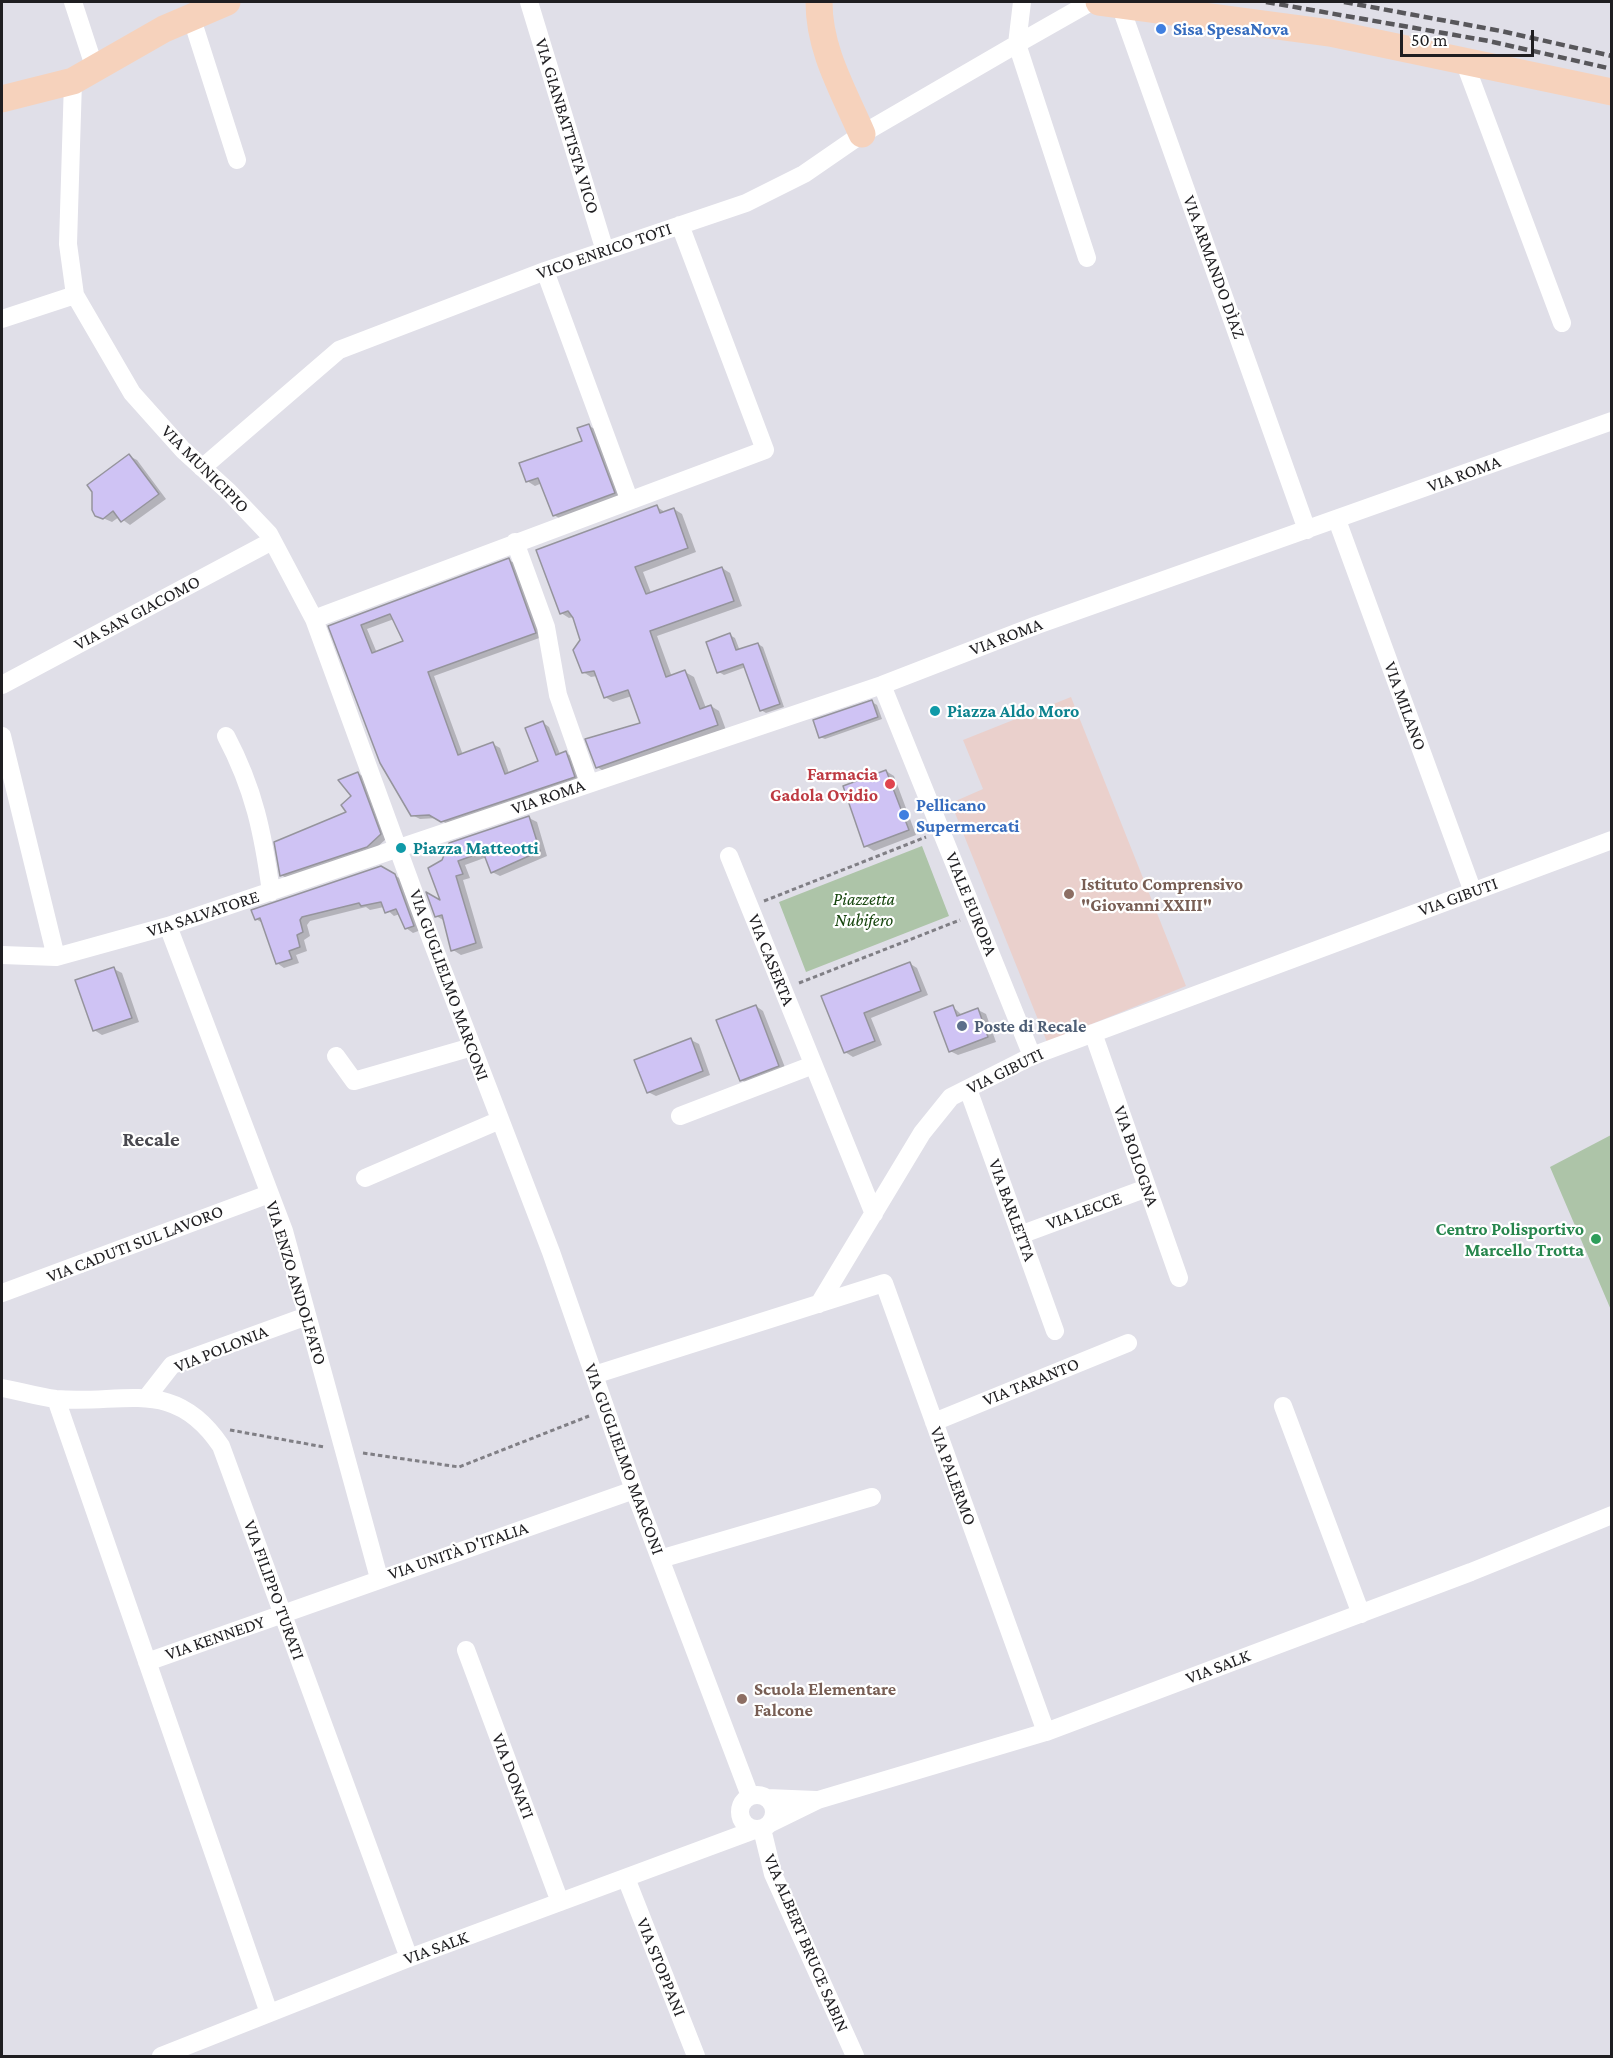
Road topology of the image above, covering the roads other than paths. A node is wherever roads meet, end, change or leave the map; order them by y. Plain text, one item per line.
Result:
1 (73, 2) edge
2 (227, 2) edge
3 (529, 2) edge
4 (819, 2) edge
5 (1022, 2) edge
6 (1091, 2) edge
7 (1109, 3) edge
8 (191, 16) junction
9 (1017, 45) junction
10 (1464, 61) junction
11 (84, 75) junction
12 (1611, 92) edge
13 (2, 99) edge
14 (862, 134) junction
15 (237, 160) dead end
16 (680, 225) junction
17 (605, 250) junction
18 (1087, 258) dead end
19 (545, 271) junction
20 (75, 295) junction
21 (2, 319) edge
22 (1562, 323) dead end
23 (1611, 421) edge
24 (202, 468) junction
25 (629, 499) junction
26 (1337, 520) junction
27 (1307, 530) junction
28 (272, 541) junction
29 (515, 542) junction
30 (314, 619) junction
31 (2, 685) edge
32 (882, 685) junction
33 (2, 736) edge
34 (226, 736) dead end
35 (589, 783) junction
36 (1611, 840) edge
37 (400, 849) junction
38 (729, 856) dead end
39 (271, 892) junction
40 (1473, 892) junction
41 (168, 926) junction
42 (2, 955) edge
43 (56, 957) junction
44 (1093, 1033) junction
45 (472, 1047) junction
46 (336, 1056) dead end
47 (1032, 1056) junction
48 (813, 1065) junction
49 (968, 1089) junction
50 (680, 1116) dead end
51 (500, 1120) junction
52 (365, 1179) dead end
53 (1147, 1188) junction
54 (269, 1194) junction
55 (874, 1214) junction
56 (1020, 1235) junction
57 (1179, 1278) dead end
58 (2, 1293) edge
59 (819, 1304) junction
60 (307, 1316) junction
61 (1055, 1331) dead end
62 (1128, 1343) dead end
63 (594, 1375) junction
64 (2, 1388) edge
65 (147, 1397) junction
66 (56, 1399) junction
67 (1283, 1406) dead end
68 (934, 1422) junction
69 (633, 1490) junction
70 (872, 1497) dead end
71 (1611, 1515) edge
72 (660, 1559) junction
73 (379, 1578) junction
74 (284, 1614) junction
75 (1361, 1614) junction
76 (466, 1650) dead end
77 (147, 1662) junction
78 (1046, 1732) junction
79 (753, 1799) junction
80 (818, 1800) junction
81 (763, 1827) junction
82 (712, 1844) junction
83 (626, 1878) junction
84 (560, 1902) junction
85 (409, 1958) junction
86 (269, 2013) junction
87 (161, 2056) edge
88 (696, 2056) edge
89 (855, 2056) edge

1 - 11 street, VIA MUNICIPIO
2 - 8 street
3 - 17 street, VIA GIANBATTISTA VICO
4 - 14 street
5 - 9 street
6 - 9 street, VICO ENRICO TOTI
7 - 10 street
7 - 27 street, VIA ARMANDO DÌAZ
8 - 11 street
8 - 15 street
9 - 14 street, VICO ENRICO TOTI
9 - 18 street
10 - 12 street
10 - 22 street
11 - 13 street
11 - 20 street, VIA MUNICIPIO
14 - 16 street, VICO ENRICO TOTI
16 - 17 street, VICO ENRICO TOTI
16 - 25 street
17 - 19 street, VICO ENRICO TOTI
19 - 24 street, VICO ENRICO TOTI
19 - 25 street
20 - 21 street
20 - 24 street, VIA MUNICIPIO
23 - 26 street, VIA ROMA
24 - 28 street, VIA MUNICIPIO
25 - 29 street
26 - 27 street, VIA ROMA
26 - 40 street, VIA MILANO
27 - 32 street, VIA ROMA
28 - 30 street, VIA MUNICIPIO
28 - 31 street, VIA SAN GIACOMO
29 - 30 street
29 - 35 street
30 - 37 street, VIA MUNICIPIO
32 - 35 street, VIA ROMA
32 - 47 street, VIALE EUROPA
33 - 43 street
34 - 39 street
35 - 37 street, VIA ROMA
36 - 40 street, VIA GIBUTI
37 - 39 street, VIA SALVATORE
37 - 45 street, VIA GUGLIELMO MARCONI
38 - 48 street, VIA CASERTA
39 - 41 street, VIA SALVATORE
40 - 44 street, VIA GIBUTI
41 - 43 street, VIA SALVATORE
41 - 54 street, VIA ENZO ANDOLFATO
42 - 43 street, VIA SALVATORE
44 - 47 street, VIA GIBUTI
44 - 53 street, VIA BOLOGNA
45 - 46 street
45 - 51 street, VIA GUGLIELMO MARCONI
47 - 49 street, VIA GIBUTI
48 - 50 street
48 - 55 street, VIA CASERTA
49 - 55 street, VIA GIBUTI
49 - 56 street, VIA BARLETTA
51 - 52 street
51 - 63 street, VIA GUGLIELMO MARCONI
53 - 56 street, VIA LECCE
53 - 57 street, VIA BOLOGNA
54 - 58 street, VIA CADUTI SUL LAVORO
54 - 60 street, VIA ENZO ANDOLFATO
55 - 59 street, VIA GIBUTI
56 - 61 street, VIA BARLETTA
59 - 63 street
59 - 68 street, VIA PALERMO
60 - 65 street, VIA POLONIA
60 - 73 street, VIA ENZO ANDOLFATO
62 - 68 street, VIA TARANTO
63 - 69 street, VIA GUGLIELMO MARCONI
64 - 66 street, VIA FILIPPO TURATI
65 - 66 street, VIA FILIPPO TURATI
65 - 74 street, VIA FILIPPO TURATI
66 - 77 street
67 - 75 street
68 - 78 street, VIA PALERMO
69 - 72 street, VIA GUGLIELMO MARCONI
69 - 73 street, VIA UNITÀ D'ITALIA
70 - 72 street
71 - 75 street, VIA SALK
72 - 79 street, VIA GUGLIELMO MARCONI
73 - 74 street, VIA UNITÀ D'ITALIA
74 - 77 street, VIA KENNEDY
74 - 85 street, VIA FILIPPO TURATI
75 - 78 street, VIA SALK
76 - 84 street, VIA DONATI
77 - 86 street
78 - 80 street, VIA SALK
79 - 80 street, VIA SALK
79 - 81 street
79 - 81 street
79 - 82 street
80 - 81 street, VIA SALK
81 - 82 street, VIA SALK
81 - 89 street, VIA ALBERT BRUCE SABIN
82 - 83 street, VIA SALK
83 - 84 street, VIA SALK
83 - 88 street, VIA STOPPANI
84 - 85 street, VIA SALK
85 - 86 street, VIA SALK
86 - 87 street, VIA SALK

